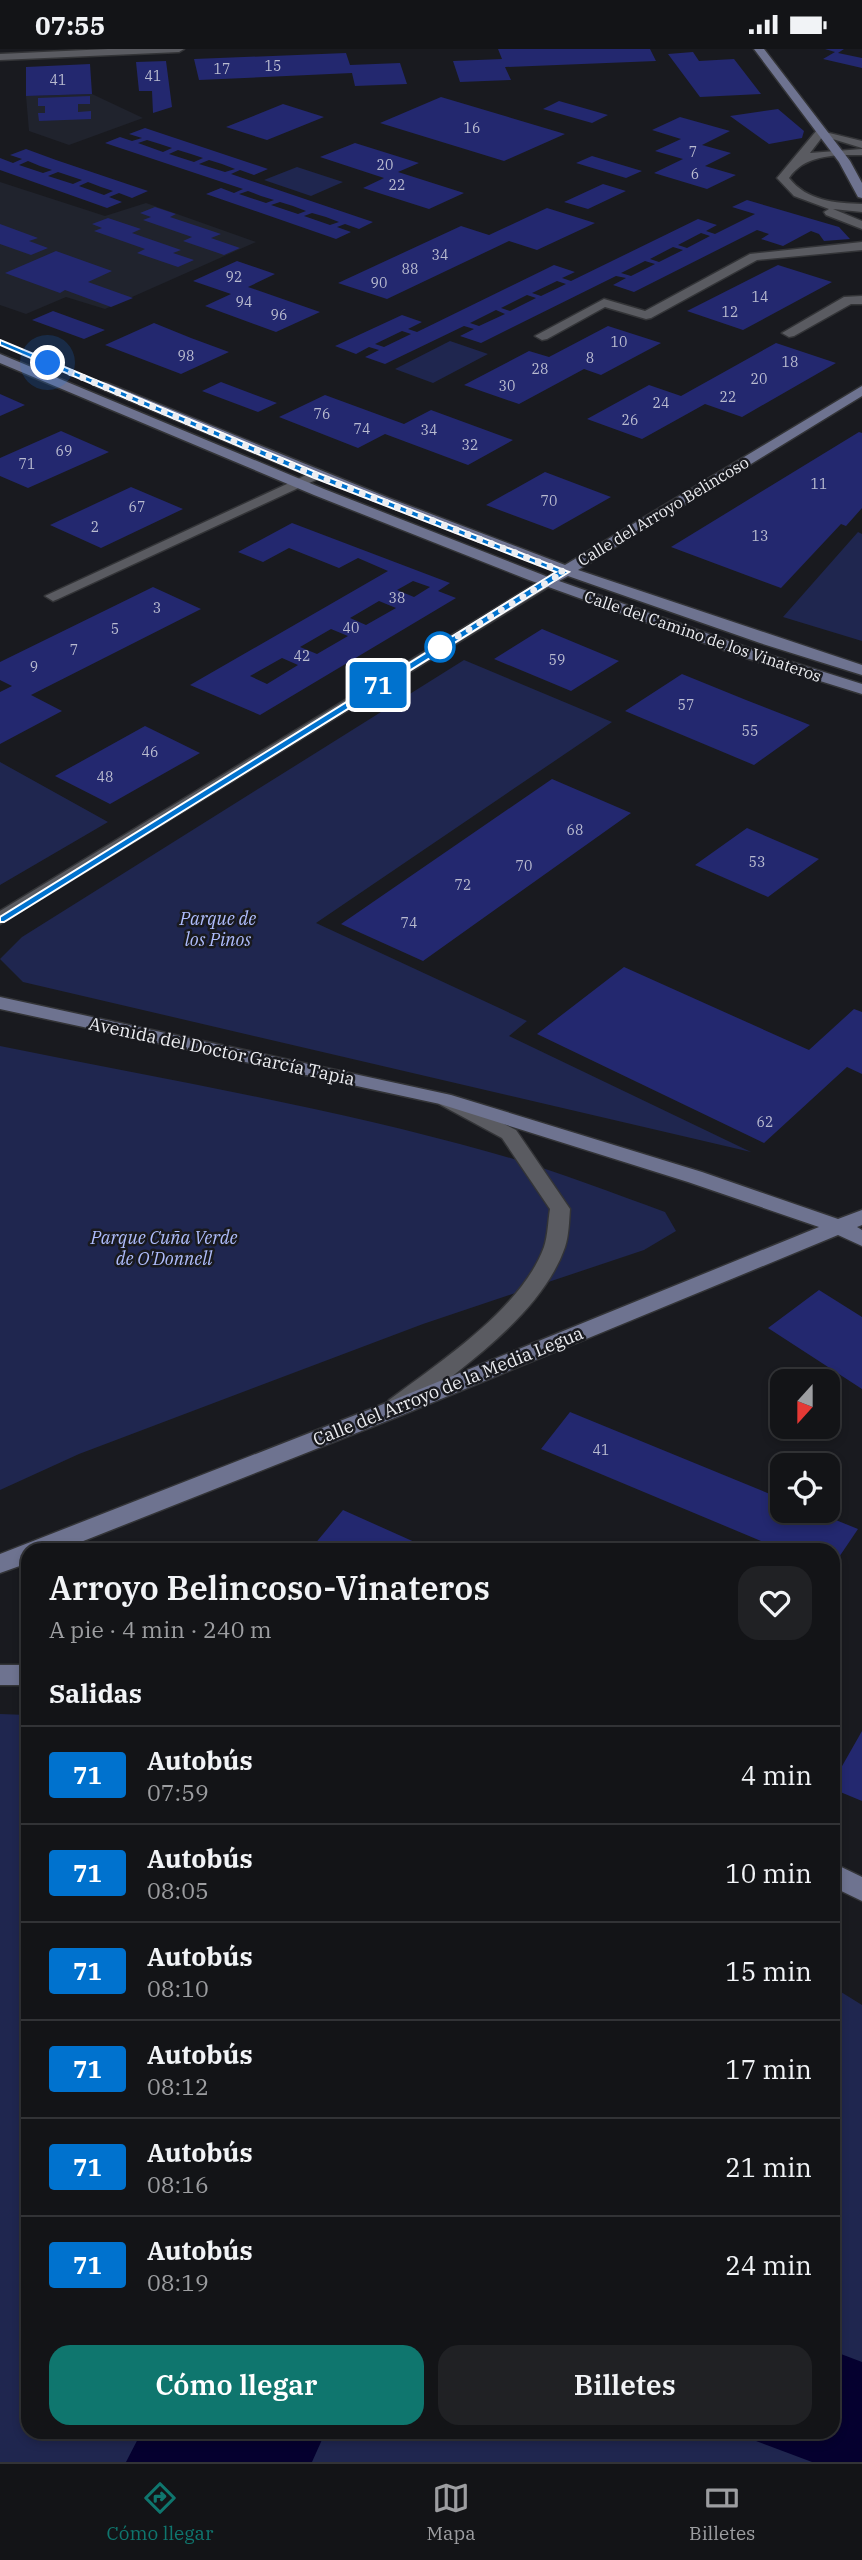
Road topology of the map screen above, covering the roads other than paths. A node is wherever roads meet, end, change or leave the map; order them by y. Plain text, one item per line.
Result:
1 (179, 49) edge
2 (759, 49) edge
3 (0, 57) edge
4 (821, 132) junction
5 (862, 145) edge
6 (862, 152) edge
7 (837, 153) junction
8 (798, 162) junction
9 (862, 194) edge
10 (807, 199) junction
11 (862, 208) edge
12 (862, 225) edge
13 (862, 246) edge
14 (862, 300) edge
15 (789, 333) dead end
16 (542, 336) dead end
17 (0, 343) edge
18 (0, 358) edge
19 (862, 390) edge
20 (315, 475) junction
21 (296, 484) junction
22 (564, 572) junction
23 (545, 583) junction
24 (53, 596) dead end
25 (862, 670) edge
26 (862, 688) edge
27 (0, 919) edge
28 (0, 1003) edge
29 (444, 1100) junction
30 (862, 1217) edge
31 (841, 1227) junction
32 (862, 1239) edge
33 (394, 1409) junction
34 (82, 1540) edge
35 (21, 1556) edge
36 (0, 1564) edge
37 (840, 1878) edge
38 (862, 1890) edge

1 - 3 street
2 - 4 street
4 - 5 street
4 - 7 street
4 - 8 street
6 - 7 street
7 - 8 street
7 - 9 street
8 - 10 street
10 - 11 street
10 - 12 street
13 - 16 street
14 - 15 street
17 - 20 street, Calle del Camino de los Vinateros
18 - 21 street, Calle del Camino de los Vinateros
19 - 22 street, Calle del Arroyo Belincoso
20 - 21 street
20 - 22 street, Calle del Camino de los Vinateros
21 - 23 street, Calle del Camino de los Vinateros
21 - 24 street
22 - 23 street, Calle del Arroyo Belincoso
22 - 25 street, Calle del Camino de los Vinateros
23 - 26 street, Calle del Camino de los Vinateros
23 - 27 street, Calle del Arroyo Belincoso
28 - 29 street, Avenida del Doctor García Tapia
29 - 31 street, Avenida del Doctor García Tapia
29 - 33 street, Avenida del Doctor García Tapia
30 - 31 street, Calle del Arroyo de la Media Legua
31 - 32 street, Avenida del Doctor García Tapia
31 - 33 street, Calle del Arroyo de la Media Legua
33 - 34 street, Calle del Arroyo de la Media Legua
35 - 36 street
37 - 38 street

